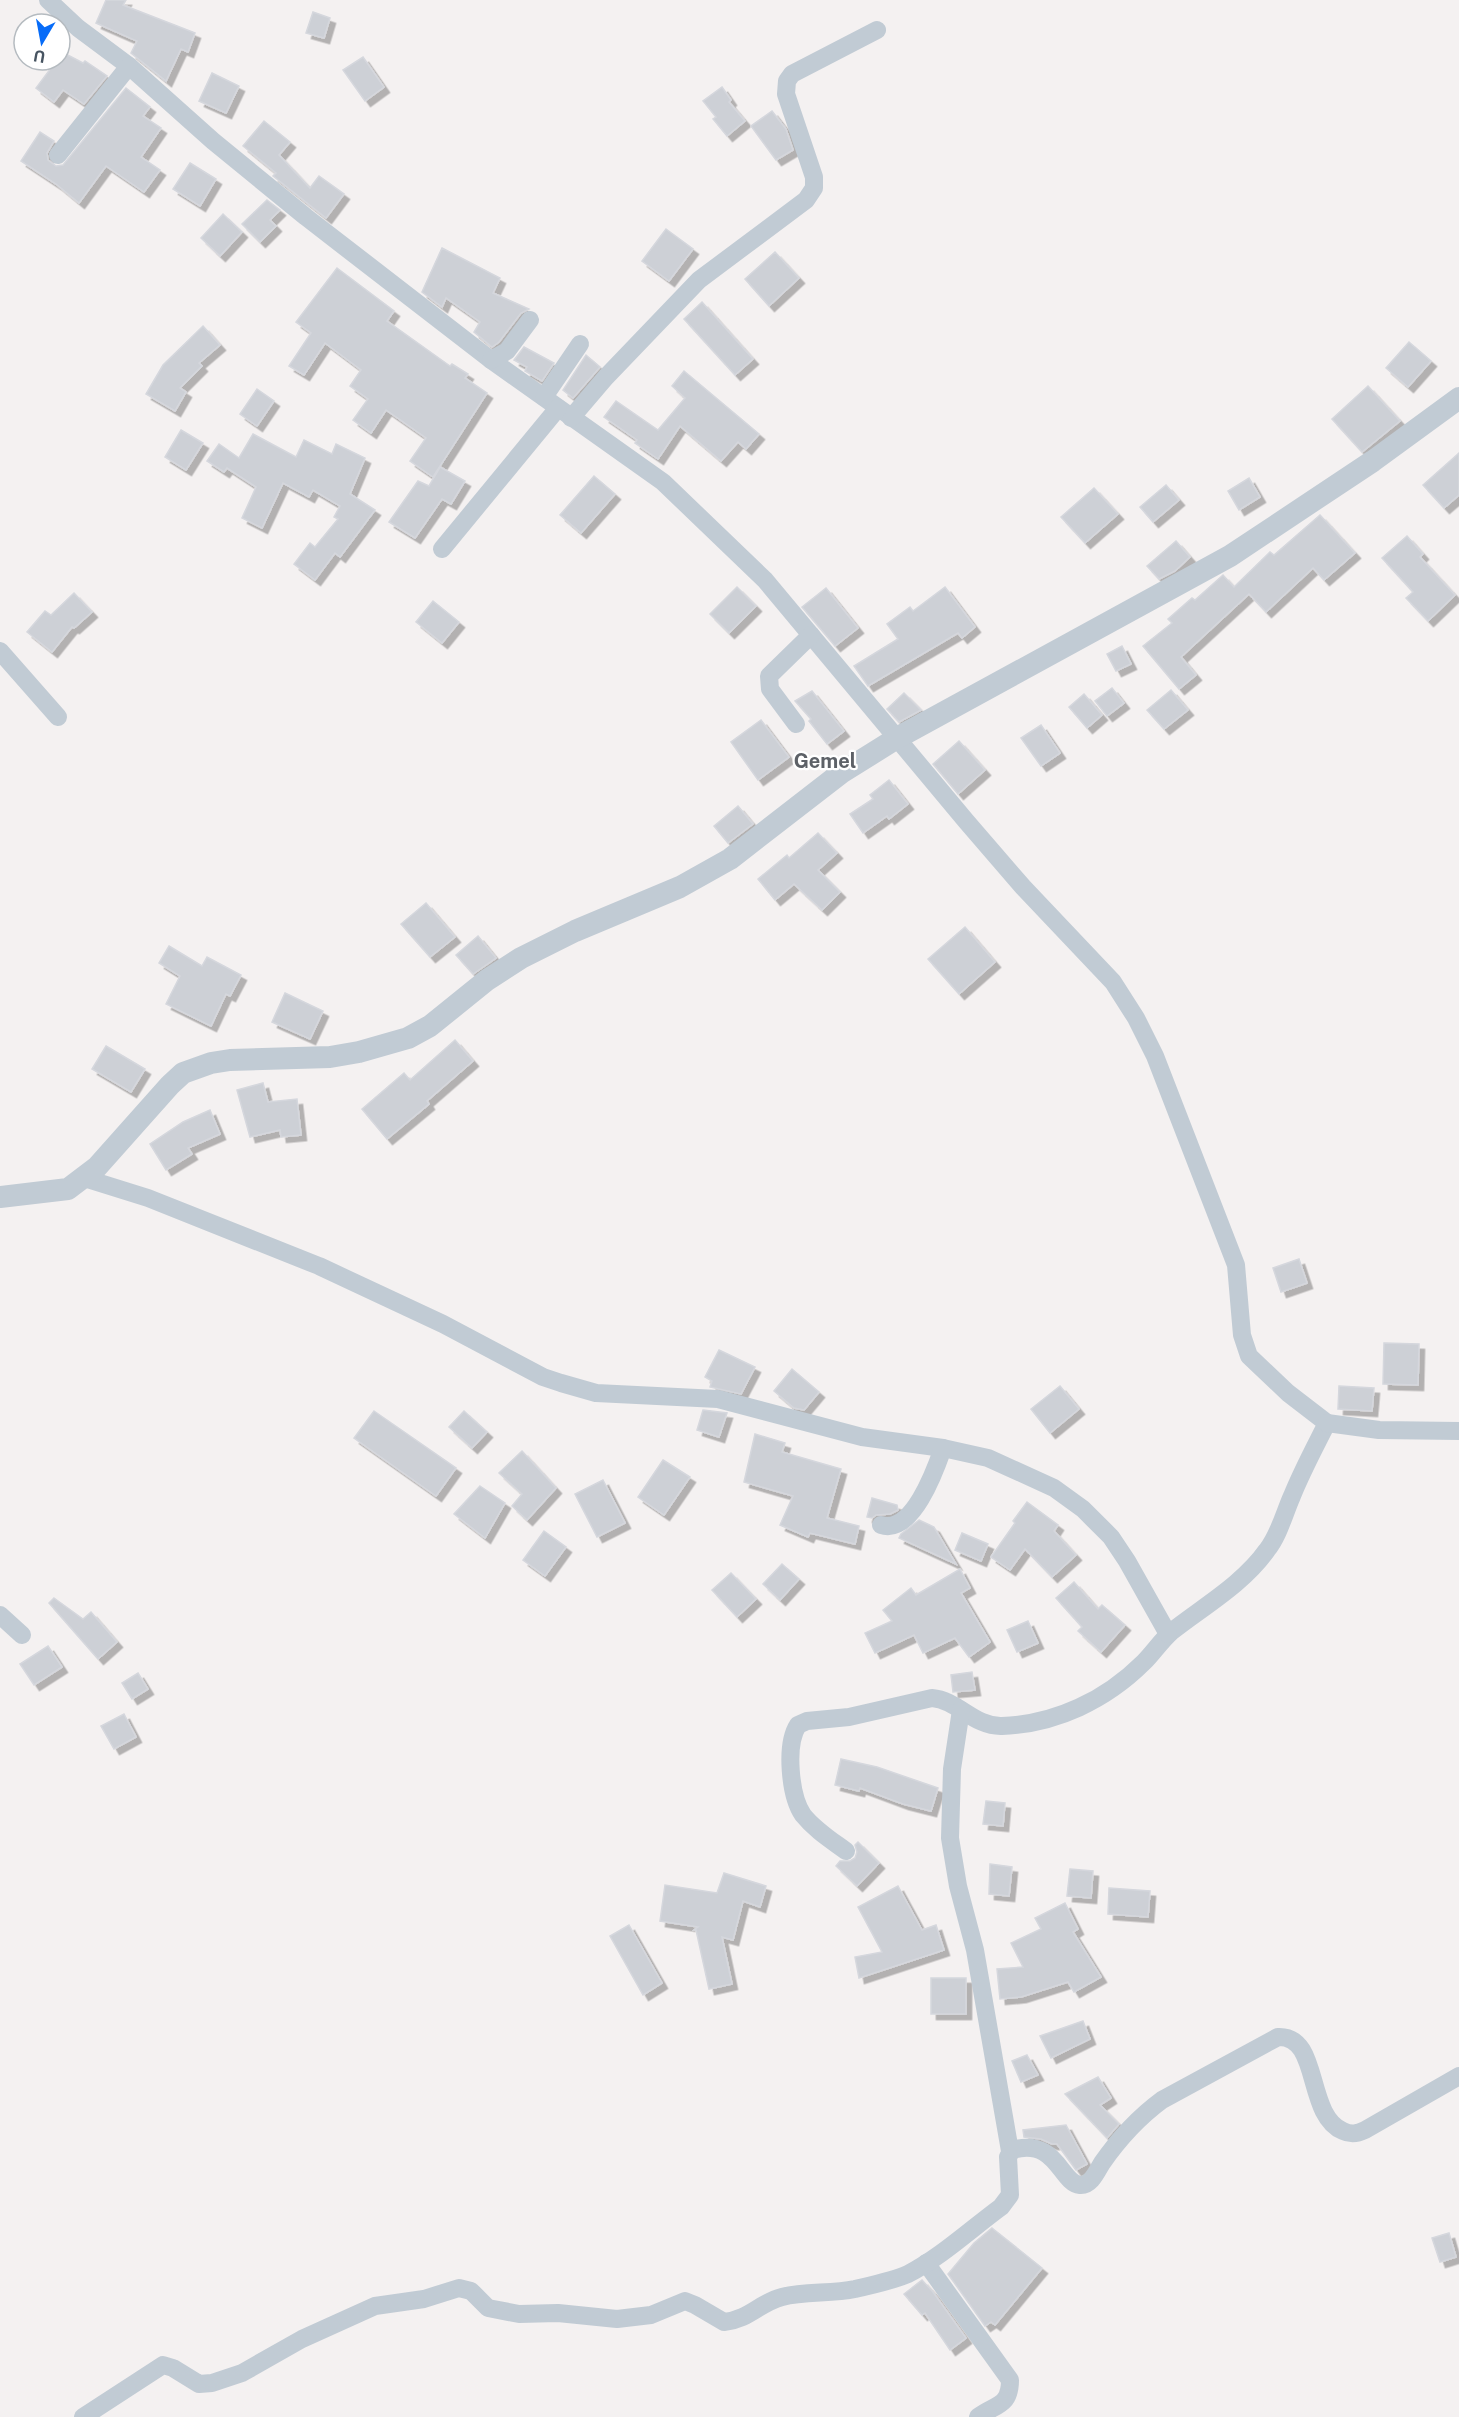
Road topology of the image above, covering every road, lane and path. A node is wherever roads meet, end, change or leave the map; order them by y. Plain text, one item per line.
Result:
1 (48, 0) edge
2 (877, 30) dead end
3 (129, 66) junction
4 (57, 155) dead end
5 (530, 320) dead end
6 (580, 345) dead end
7 (491, 360) junction
8 (1459, 398) edge
9 (557, 408) junction
10 (442, 549) dead end
11 (811, 635) junction
12 (0, 651) edge
13 (58, 717) dead end
14 (796, 723) dead end
15 (897, 738) junction
16 (84, 1178) junction
17 (0, 1197) edge
18 (1327, 1423) junction
19 (1459, 1431) edge
20 (943, 1448) junction
21 (880, 1525) dead end
22 (0, 1615) edge
23 (1168, 1634) junction
24 (22, 1635) dead end
25 (961, 1710) junction
26 (846, 1851) dead end
27 (1459, 2076) edge
28 (1010, 2151) junction
29 (926, 2263) junction
30 (83, 2417) edge
31 (978, 2417) edge

1 - 3 street
2 - 9 street
3 - 4 street
3 - 7 street
5 - 7 street
6 - 9 street
7 - 9 street
8 - 15 street
9 - 10 street
9 - 11 street
11 - 14 street
11 - 15 street
12 - 13 street
15 - 16 street
15 - 18 street
16 - 17 street
16 - 20 street
18 - 19 street
18 - 23 street
20 - 21 street
20 - 23 street
22 - 24 street
23 - 25 street
25 - 26 street
25 - 28 street
27 - 28 street
28 - 29 street
29 - 30 street
29 - 31 street

